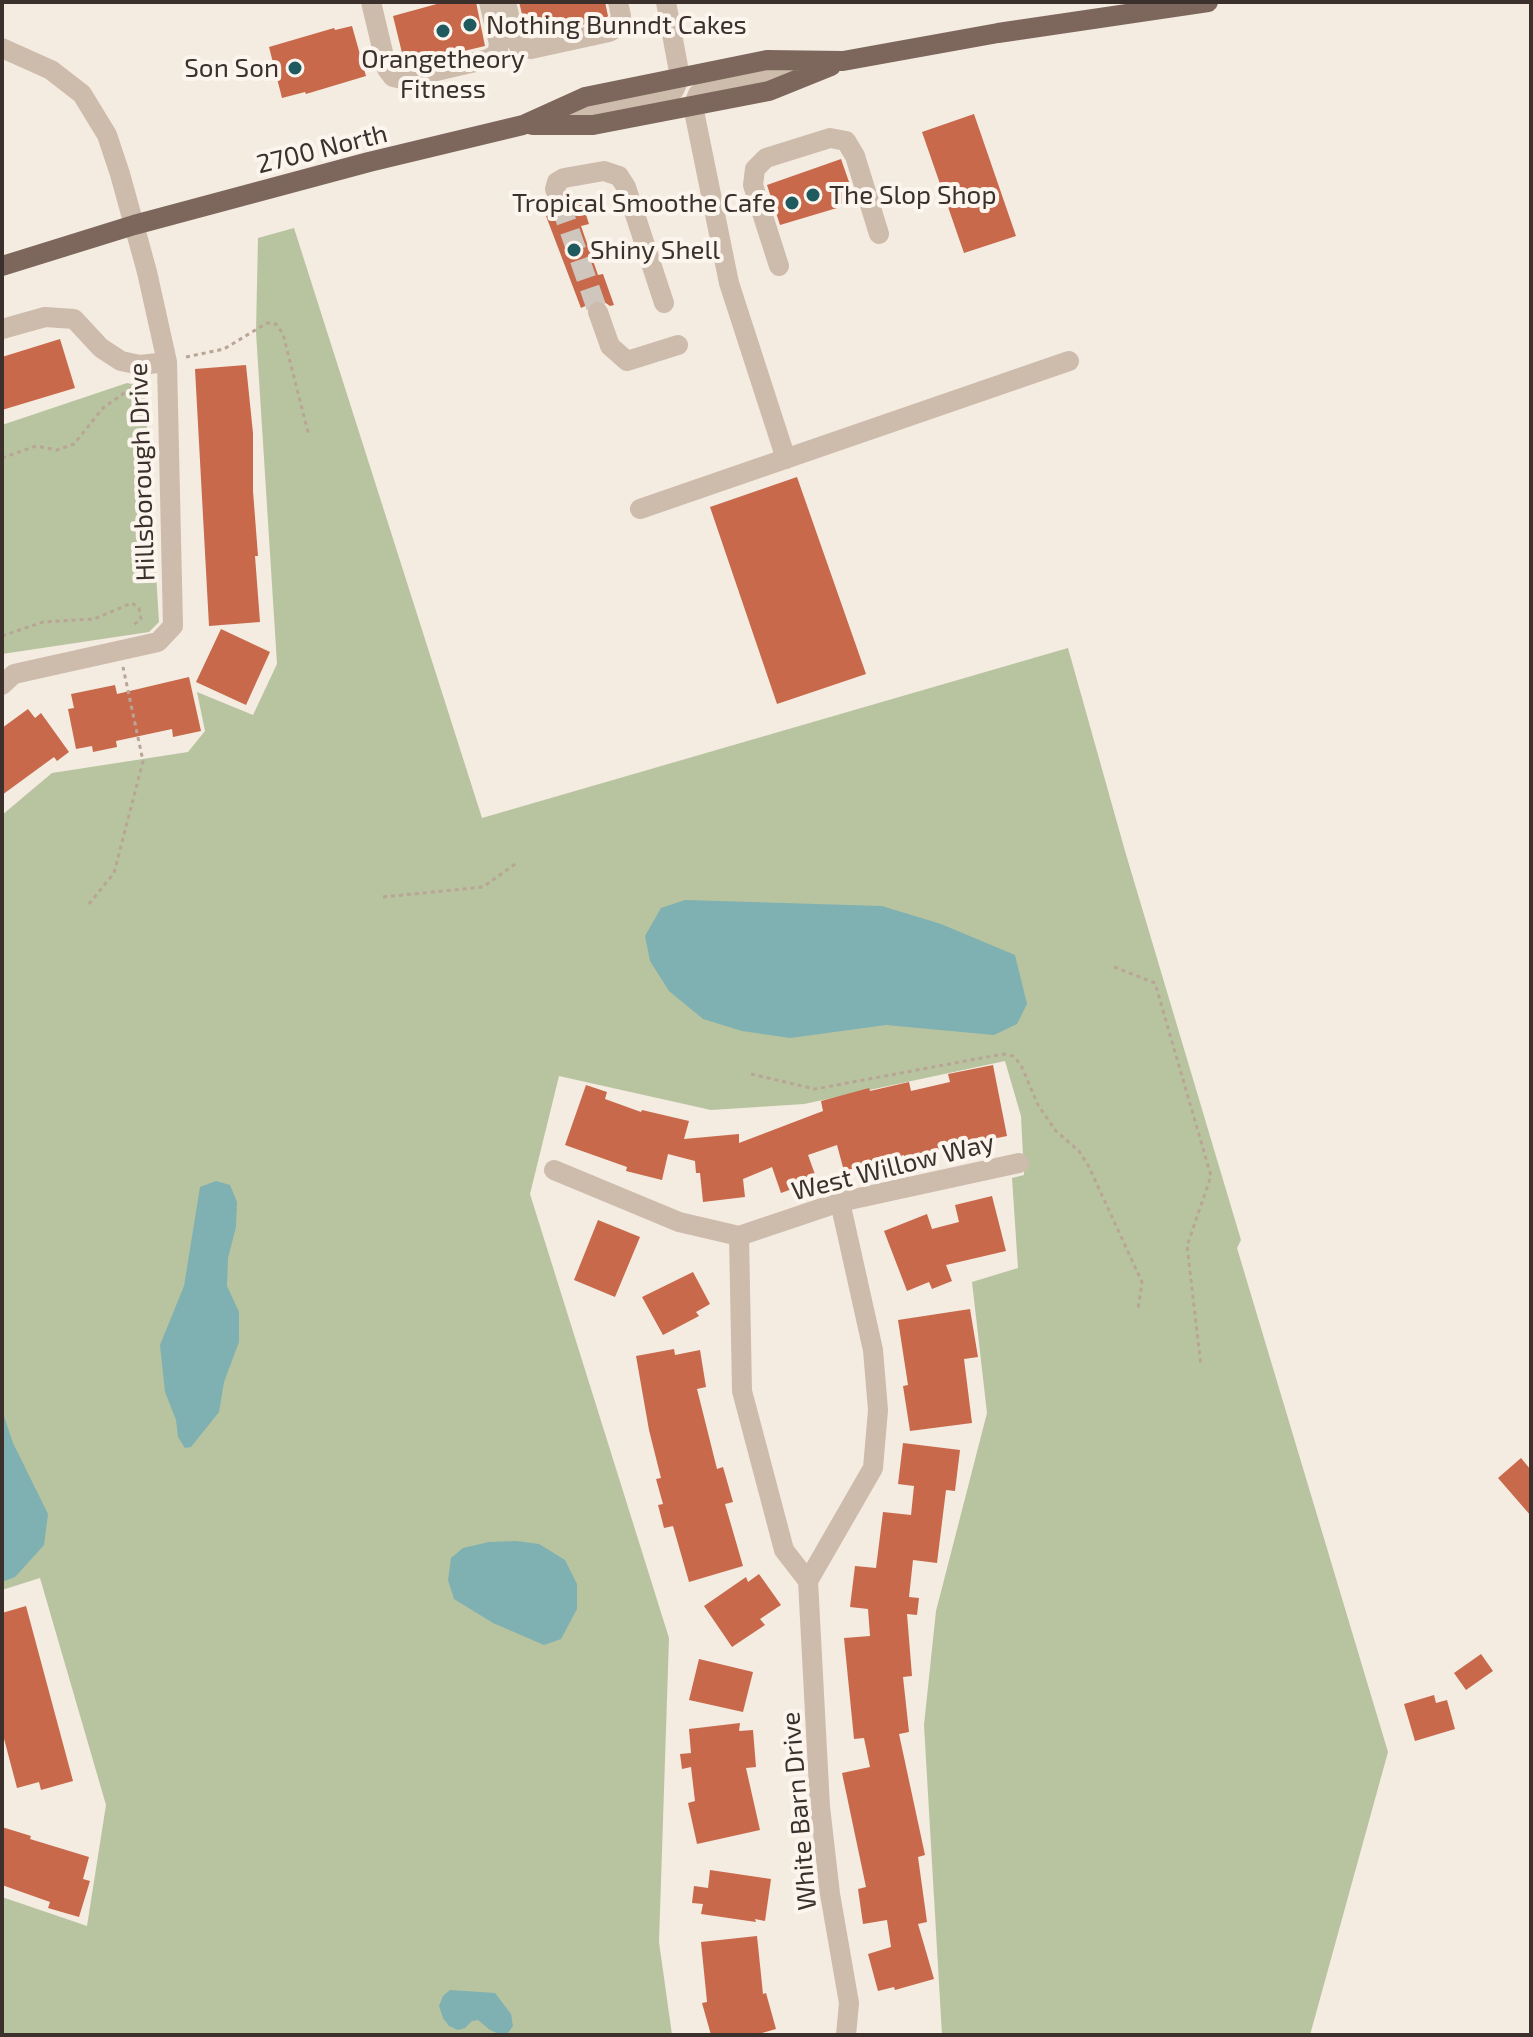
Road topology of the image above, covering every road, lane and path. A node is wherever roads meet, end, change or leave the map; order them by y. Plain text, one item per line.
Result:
1 (371, 2) edge
2 (489, 2) edge
3 (506, 2) edge
4 (618, 2) edge
5 (666, 2) edge
6 (1208, 2) edge
7 (2, 48) edge
8 (843, 61) junction
9 (680, 77) junction
10 (693, 106) junction
11 (523, 125) junction
12 (560, 203) dead end
13 (134, 225) junction
14 (879, 234) dead end
15 (2, 266) edge
16 (779, 266) dead end
17 (664, 303) dead end
18 (598, 312) tunnel mouth
19 (2, 329) edge
20 (678, 345) dead end
21 (1069, 361) dead end
22 (167, 362) junction
23 (786, 459) junction
24 (640, 509) dead end
25 (126, 629) dead end
26 (2, 636) edge
27 (119, 653) junction
28 (2, 685) edge
29 (518, 862) dead end
30 (383, 897) dead end
31 (89, 904) dead end
32 (1114, 967) dead end
33 (751, 1074) dead end
34 (1019, 1163) dead end
35 (554, 1170) dead end
36 (840, 1202) junction
37 (739, 1236) junction
38 (1138, 1309) dead end
39 (1201, 1366) dead end
40 (808, 1581) junction
41 (846, 2035) edge

1 - 2 street
3 - 4 street
5 - 9 street
6 - 8 main road, 2700 North
7 - 13 street, Hillsborough Drive
8 - 9 main road, 2700 North
8 - 10 main road, 2700 North
9 - 11 main road, 2700 North
10 - 11 main road, 2700 North
10 - 23 street
11 - 13 main road, 2700 North
12 - 17 street
13 - 15 main road, 2700 North
13 - 22 street, Hillsborough Drive
14 - 16 street
18 - 20 street
19 - 22 street
21 - 23 street
22 - 27 street, Hillsborough Drive
23 - 24 street
25 - 26 path
27 - 28 street, Hillsborough Drive
27 - 31 path
29 - 30 path
32 - 39 path
33 - 38 path
34 - 36 street, West Willow Way
35 - 37 street
36 - 37 street, West Willow Way
36 - 40 street
37 - 40 street
40 - 41 street, White Barn Drive

